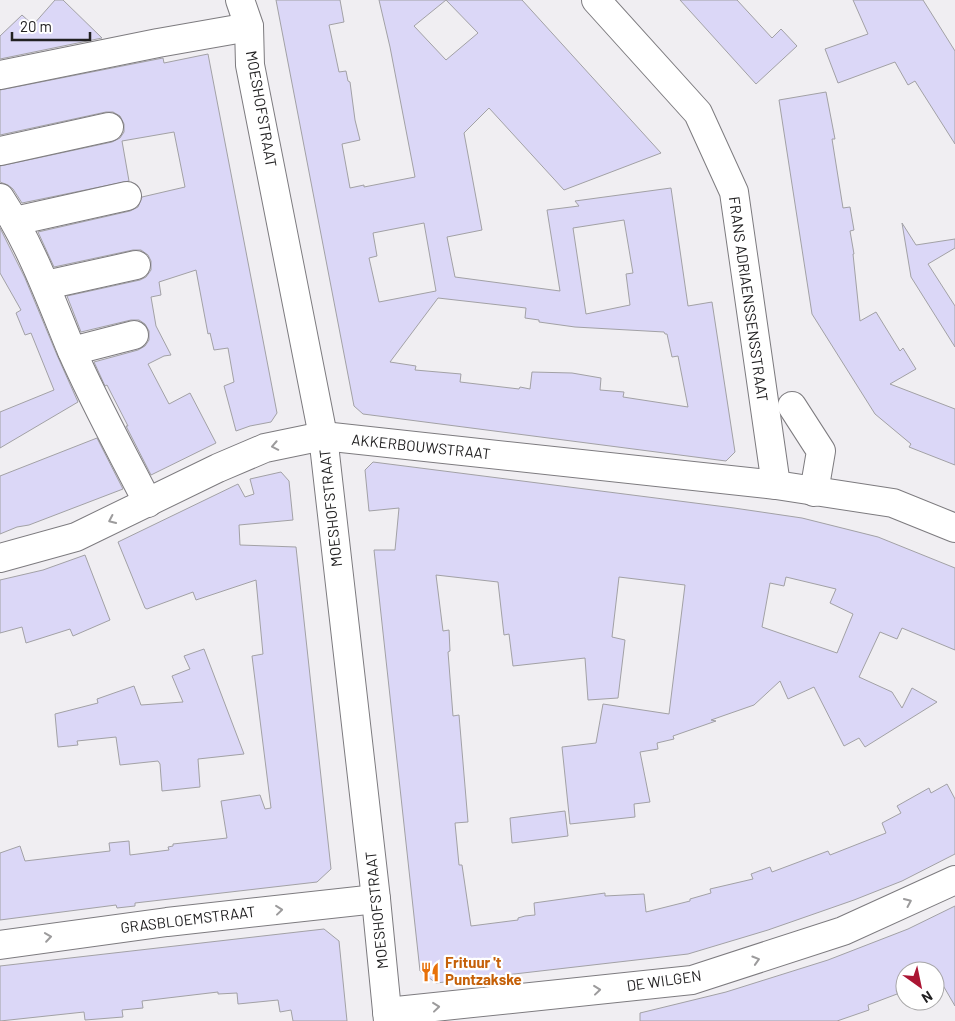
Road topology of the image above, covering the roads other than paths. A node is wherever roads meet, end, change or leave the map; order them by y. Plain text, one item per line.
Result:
1 (240, 0) edge
2 (596, 0) edge
3 (249, 27) junction
4 (0, 75) edge
5 (110, 126) dead end
6 (0, 151) edge
7 (127, 196) dead end
8 (0, 198) edge
9 (15, 221) junction
10 (136, 265) dead end
11 (46, 285) junction
12 (134, 335) dead end
13 (72, 350) junction
14 (792, 406) dead end
15 (323, 436) junction
16 (776, 485) junction
17 (814, 492) junction
18 (148, 503) junction
19 (955, 528) edge
20 (0, 558) edge
21 (955, 880) edge
22 (376, 899) junction
23 (0, 945) edge
24 (388, 1017) edge

1 - 3 street, MOESHOFSTRAAT
2 - 16 street, FRANS ADRIAENSSENSSTRAAT
3 - 4 street
3 - 15 street, MOESHOFSTRAAT
5 - 6 street
7 - 9 street
8 - 9 street
9 - 11 street
10 - 11 street
11 - 13 street
12 - 13 street
13 - 18 street
14 - 17 street, FRANS ADRIAENSSENSSTRAAT
15 - 16 street, AKKERBOUWSTRAAT
15 -> 18 street, AKKERBOUWSTRAAT
15 - 22 street, MOESHOFSTRAAT
16 - 17 street
17 - 19 street
18 -> 20 street, AKKERBOUWSTRAAT
24 -> 21 street, DE WILGEN
23 -> 22 street, GRASBLOEMSTRAAT
22 - 24 street, MOESHOFSTRAAT

